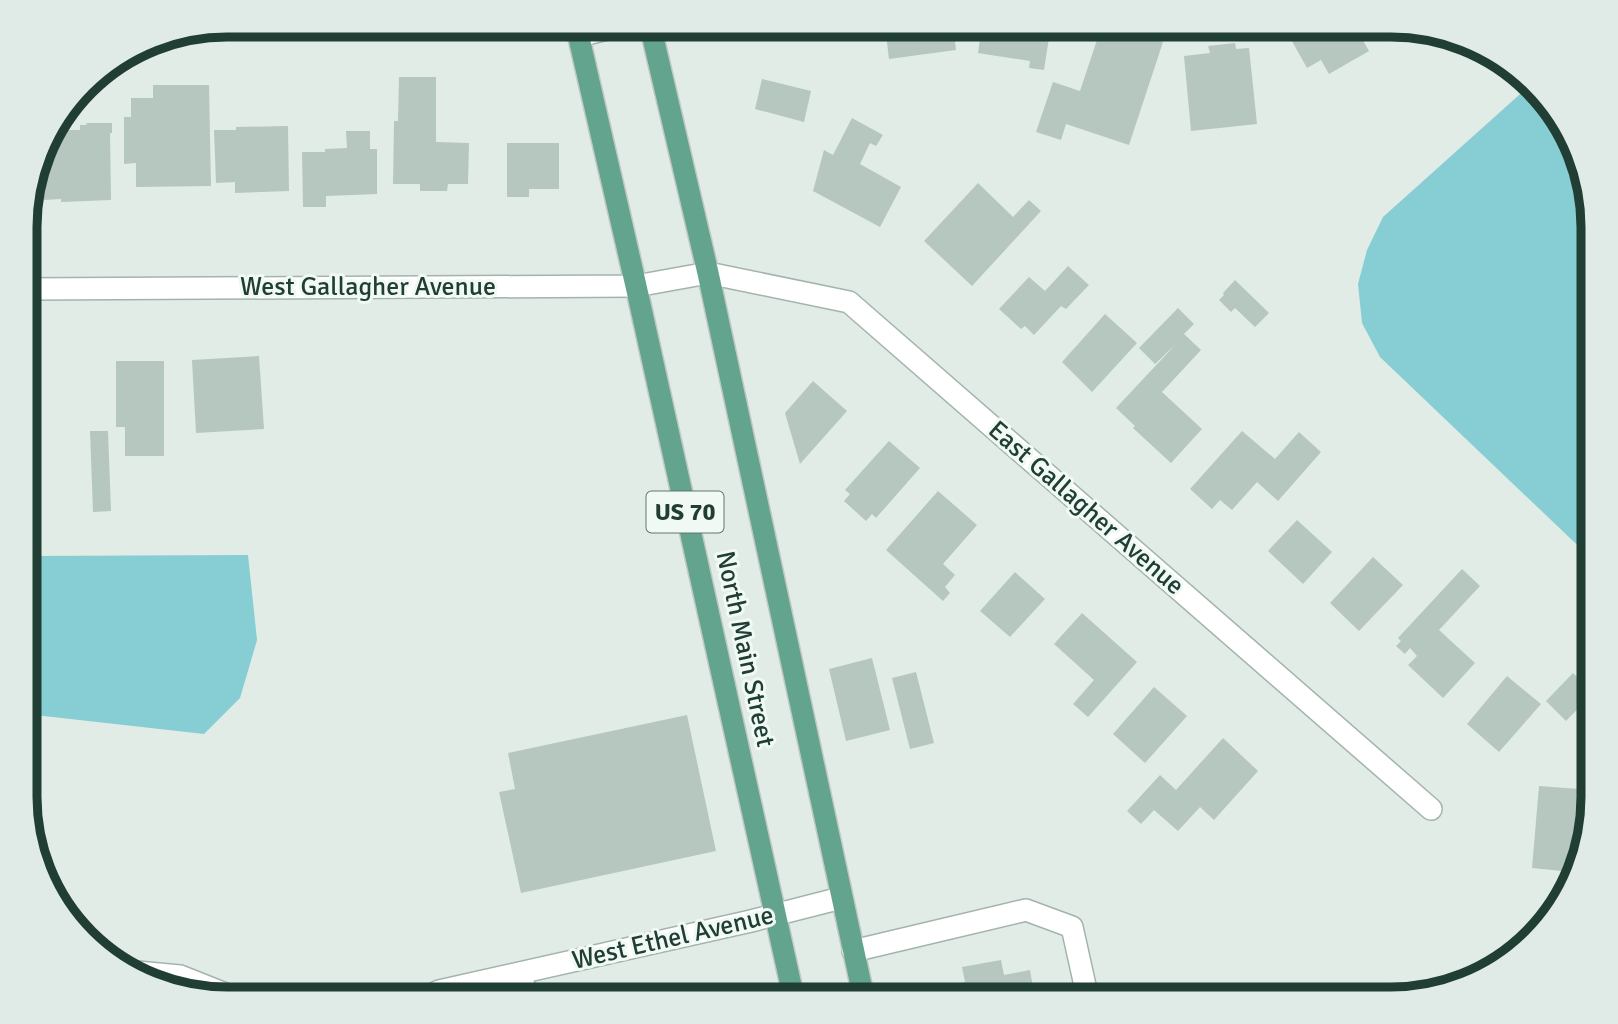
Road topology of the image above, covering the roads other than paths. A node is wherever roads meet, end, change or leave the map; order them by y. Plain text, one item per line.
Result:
1 (579, 37) edge
2 (653, 37) edge
3 (708, 273) junction
4 (636, 286) junction
5 (37, 289) edge
6 (1431, 809) dead end
7 (841, 898) junction
8 (775, 915) junction
9 (853, 951) junction
10 (520, 973) junction
11 (158, 974) edge
12 (206, 986) edge
13 (457, 987) edge
14 (524, 987) edge
15 (791, 987) edge
16 (861, 987) edge
17 (1085, 987) edge

1 - 4 main road, North Main Street / US 70
2 - 3 main road, North Main Street / US 70
3 - 4 street, West Gallagher Avenue
3 - 6 street, East Gallagher Avenue
3 - 7 main road, North Main Street / US 70
4 - 5 street, West Gallagher Avenue
4 - 8 main road, North Main Street / US 70
7 - 8 street, West Ethel Avenue
7 - 9 main road, North Main Street / US 70
8 - 10 street, West Ethel Avenue
8 - 15 main road, North Main Street / US 70
9 - 16 main road, North Main Street / US 70
9 - 17 street
10 - 13 street, West Ethel Avenue
10 - 14 street
11 - 12 street

